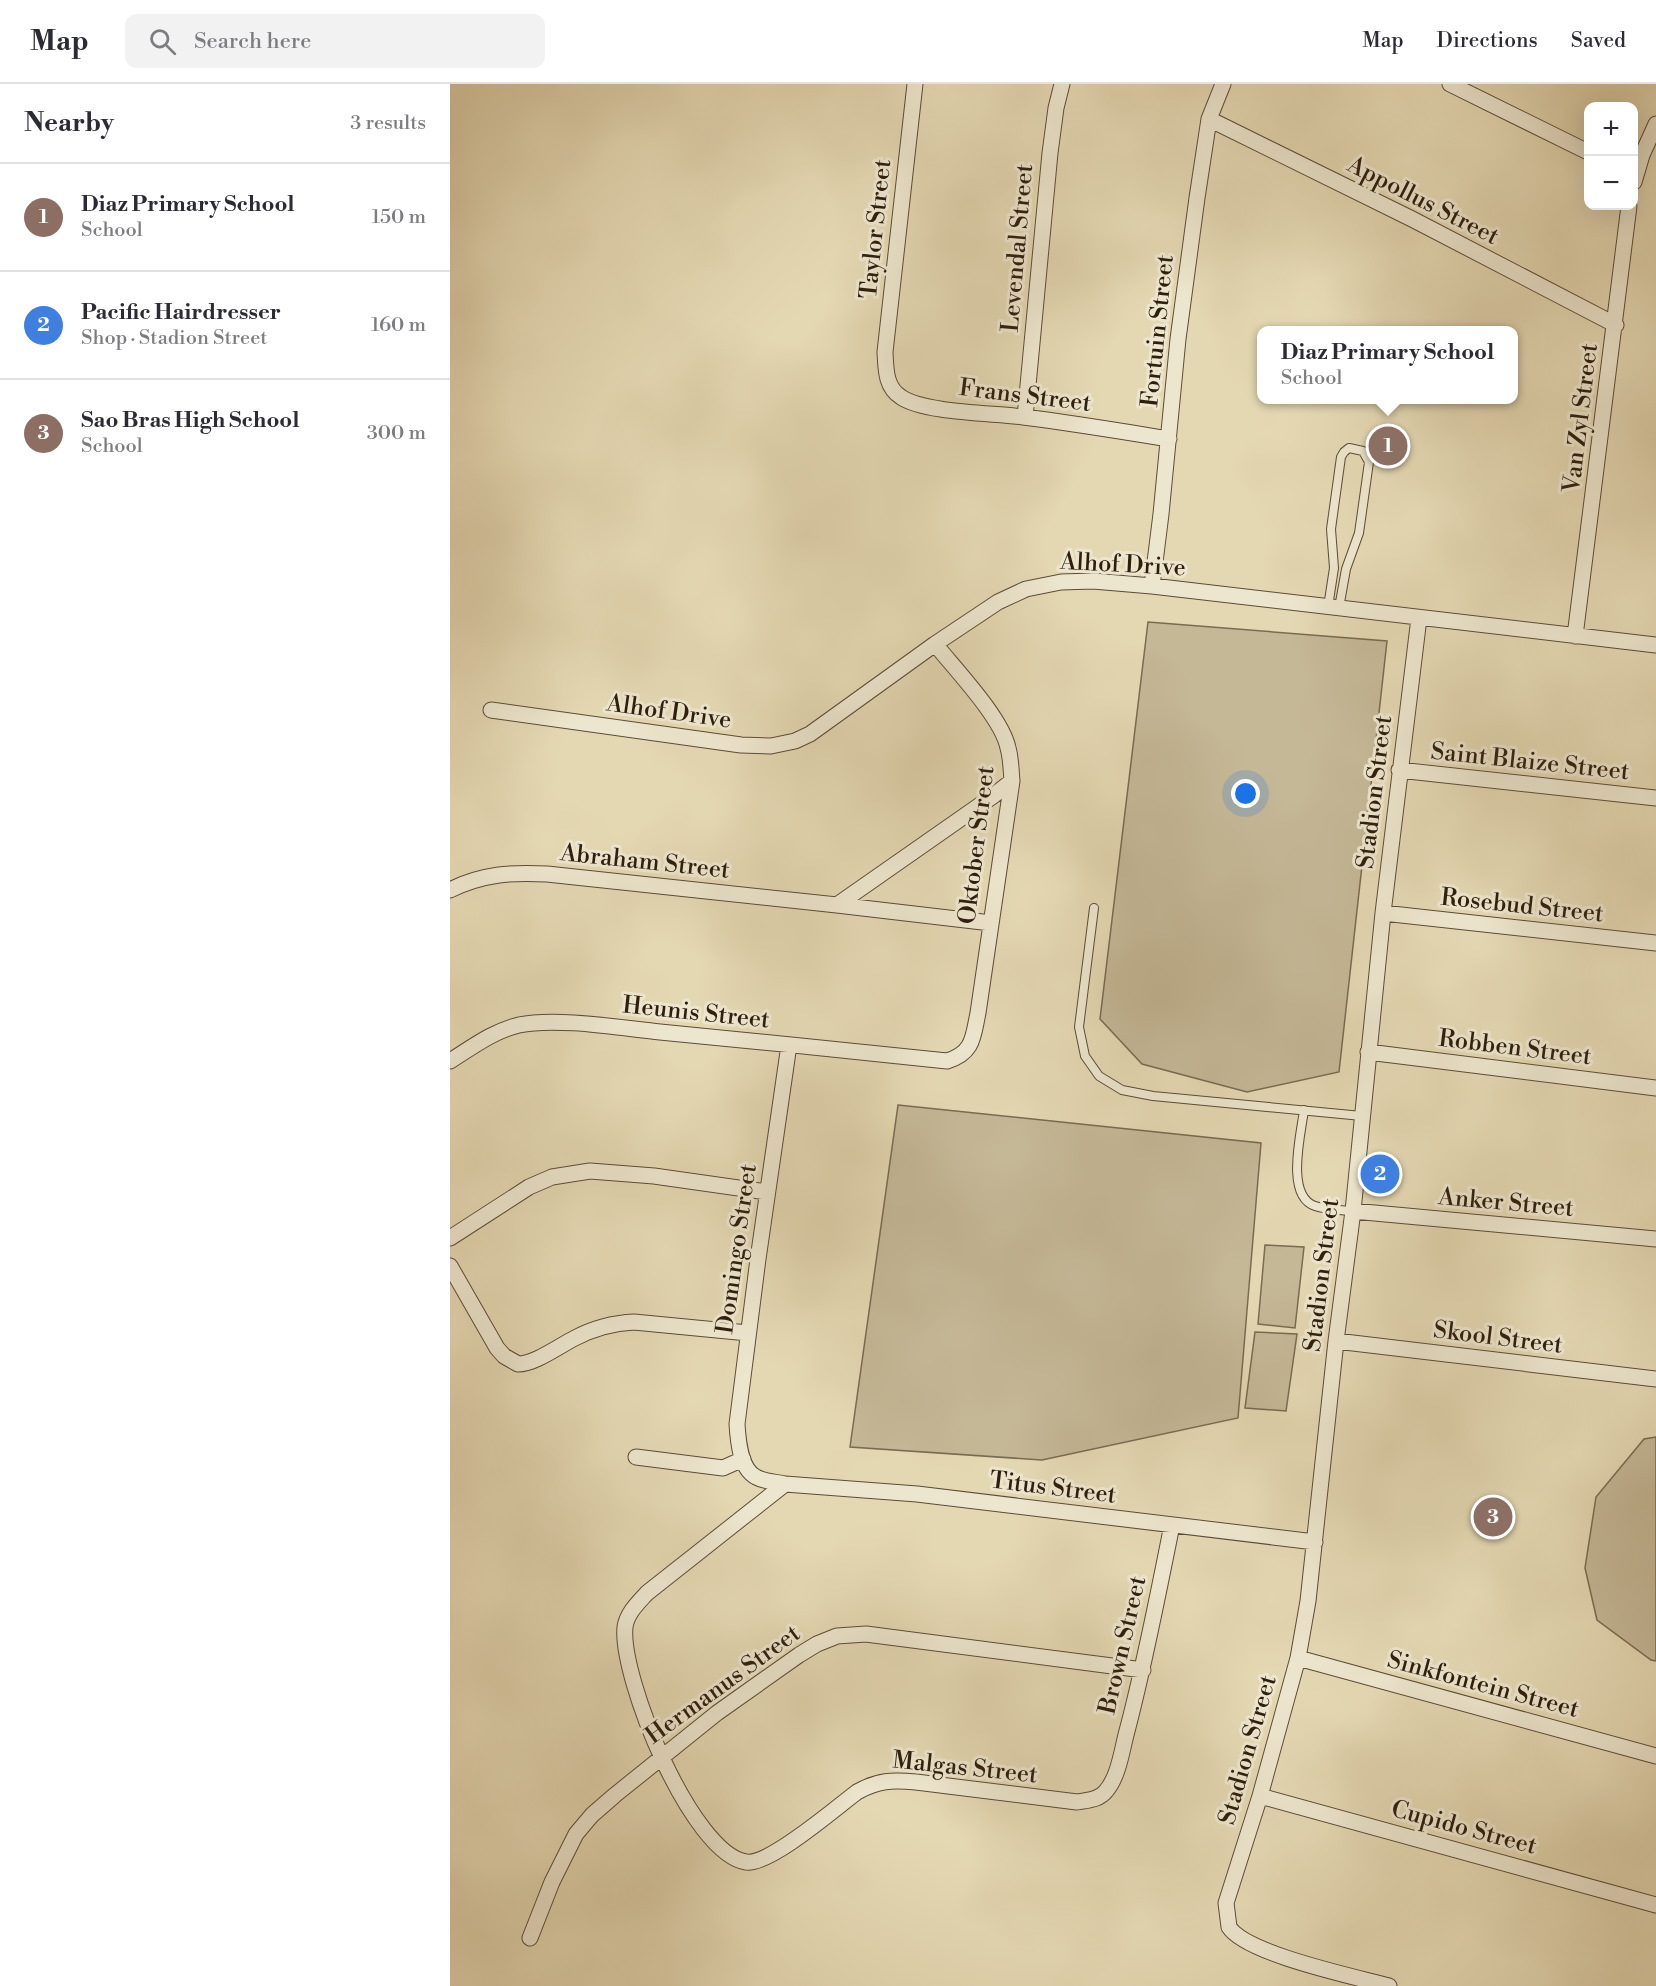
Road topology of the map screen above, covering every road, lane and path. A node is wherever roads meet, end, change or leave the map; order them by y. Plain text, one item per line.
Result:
1 (915, 84) edge
2 (1062, 84) edge
3 (1223, 84) edge
4 (1450, 84) edge
5 (1209, 119) junction
6 (1656, 124) edge
7 (1584, 150) edge
8 (1638, 167) edge
9 (1629, 210) edge
10 (1616, 325) junction
11 (887, 379) joint
12 (1025, 417) junction
13 (1169, 439) junction
14 (1152, 586) junction
15 (1333, 608) junction
16 (1419, 618) junction
17 (1575, 636) junction
18 (935, 644) junction
19 (1656, 645) edge
20 (491, 710) dead end
21 (1399, 770) junction
22 (1012, 781) junction
23 (1656, 798) edge
24 (450, 890) edge
25 (837, 905) junction
26 (1094, 908) dead end
27 (1383, 913) junction
28 (991, 923) junction
29 (1656, 943) edge
30 (789, 1045) junction
31 (1368, 1052) junction
32 (450, 1061) edge
33 (947, 1061) joint
34 (1656, 1088) edge
35 (1304, 1110) junction
36 (1362, 1116) junction
37 (767, 1192) junction
38 (1353, 1211) junction
39 (450, 1238) edge
40 (1656, 1239) edge
41 (450, 1266) edge
42 (748, 1333) junction
43 (1336, 1341) junction
44 (1656, 1379) edge
45 (636, 1457) dead end
46 (743, 1459) junction
47 (785, 1484) junction
48 (1172, 1525) junction
49 (1315, 1542) junction
50 (1298, 1659) junction
51 (1143, 1670) junction
52 (1656, 1756) edge
53 (660, 1757) junction
54 (1115, 1775) joint
55 (1260, 1796) junction
56 (1656, 1905) edge
57 (530, 1938) dead end
58 (1389, 1986) edge

1 - 11 street, Taylor Street
2 - 12 street, Levendal Street
3 - 5 street, Fortuin Street
4 - 7 street
5 - 10 street, Appollus Street
5 - 13 street, Fortuin Street
6 - 8 street
9 - 10 street, Van Zyl Street
10 - 17 street, Van Zyl Street
11 - 12 street, Frans Street
12 - 13 street, Frans Street
13 - 14 street, Fortuin Street
14 - 15 street, Alhof Drive
14 - 18 street, Alhof Drive
15 - 15 lane
15 - 16 street, Alhof Drive
16 - 17 street, Alhof Drive
16 - 21 street, Stadion Street
17 - 19 street, Alhof Drive
18 - 20 street, Alhof Drive
18 - 22 street, Oktober Street
21 - 23 street, Saint Blaize Street
21 - 27 street, Stadion Street
22 - 25 street
22 - 28 street, Oktober Street
24 - 25 street, Abraham Street
25 - 28 street, Abraham Street
26 - 35 lane
27 - 29 street, Rosebud Street
27 - 31 street, Stadion Street
28 - 33 street, Oktober Street
30 - 32 street, Heunis Street
30 - 33 street, Heunis Street
30 - 37 street, Domingo Street
31 - 34 street, Robben Street
31 - 36 street, Stadion Street
35 - 36 lane
35 - 38 lane
36 - 38 street, Stadion Street
37 - 39 street
37 - 42 street, Domingo Street
38 - 40 street, Anker Street
38 - 43 street, Stadion Street
41 - 42 street
42 - 46 street, Domingo Street
43 - 44 street, Skool Street
43 - 49 street, Stadion Street
45 - 46 street
46 - 47 street, Titus Street
47 - 48 street, Titus Street
47 - 53 street
48 - 49 street, Titus Street
48 - 51 street, Brown Street
49 - 50 street, Stadion Street
50 - 52 street, Sinkfontein Street
50 - 55 street, Stadion Street
51 - 53 street, Hermanus Street
51 - 54 street, Brown Street
53 - 54 street, Malgas Street
53 - 57 street, Hermanus Street
55 - 56 street, Cupido Street
55 - 58 street, Stadion Street

